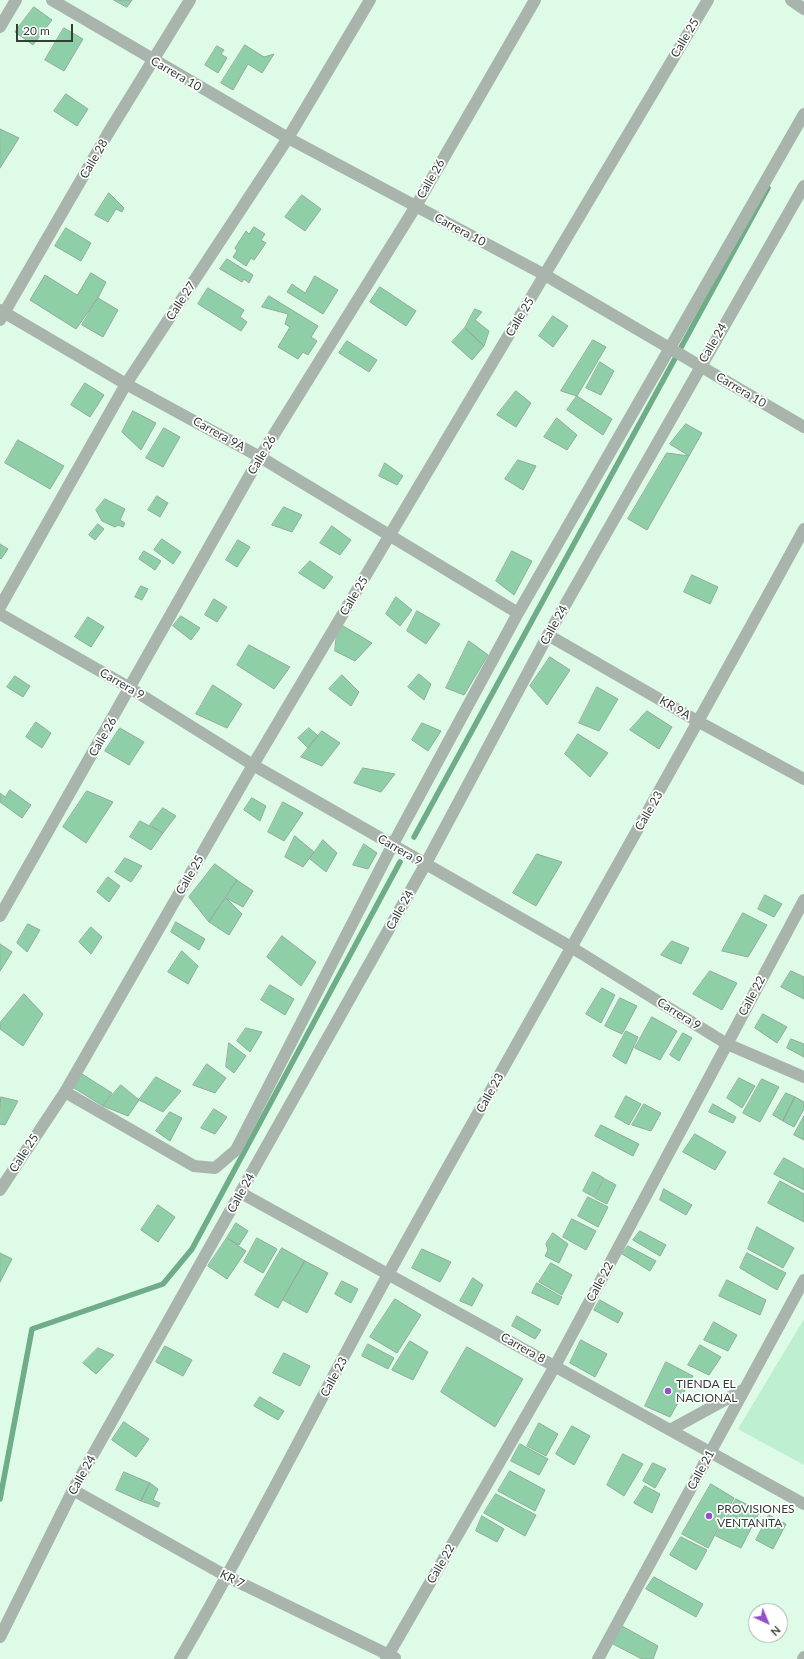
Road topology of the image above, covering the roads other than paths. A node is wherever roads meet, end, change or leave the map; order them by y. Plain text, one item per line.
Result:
1 (16, 0) edge
2 (52, 0) edge
3 (190, 0) edge
4 (370, 0) edge
5 (535, 0) edge
6 (708, 0) edge
7 (791, 0) edge
8 (804, 9) edge
9 (0, 27) edge
10 (154, 60) junction
11 (804, 114) edge
12 (288, 138) junction
13 (804, 186) edge
14 (416, 206) junction
15 (545, 275) junction
16 (2, 314) edge
17 (672, 348) junction
18 (698, 365) junction
19 (126, 384) junction
20 (804, 427) edge
21 (260, 457) junction
22 (804, 529) edge
23 (390, 536) junction
24 (0, 607) edge
25 (518, 613) junction
26 (0, 614) edge
27 (548, 635) junction
28 (130, 688) junction
29 (699, 722) junction
30 (253, 765) junction
31 (804, 779) edge
32 (392, 846) junction
33 (425, 865) junction
34 (804, 900) edge
35 (0, 916) edge
36 (571, 947) junction
37 (727, 1044) junction
38 (804, 1077) edge
39 (65, 1092) junction
40 (0, 1190) edge
41 (241, 1193) junction
42 (388, 1274) junction
43 (804, 1280) edge
44 (555, 1366) junction
45 (743, 1390) junction
46 (670, 1430) junction
47 (711, 1452) junction
48 (73, 1490) junction
49 (804, 1504) edge
50 (228, 1577) junction
51 (0, 1637) edge
52 (390, 1658) edge
53 (180, 1659) edge
54 (598, 1659) edge

1 - 9 street
2 - 10 street, Carrera 10
3 - 10 street, Calle 28
4 - 12 street, Calle 27
5 - 14 street, Calle 26
6 - 15 street, Calle 25
7 - 8 street
10 - 12 street, Carrera 10
10 - 16 street, Calle 28
11 - 17 street
12 - 14 street, Carrera 10
12 - 19 street, Calle 27
13 - 18 street, Calle 24
14 - 15 street, Carrera 10
14 - 21 street, Calle 26
15 - 17 street, Carrera 10
15 - 23 street, Calle 25
16 - 19 street, Carrera 9A
17 - 18 street, Carrera 10
17 - 25 street
18 - 20 street, Carrera 10
18 - 27 street, Calle 24
19 - 21 street, Carrera 9A
19 - 24 street, Calle 27
21 - 23 street, Carrera 9A
21 - 28 street, Calle 26
22 - 29 street, Calle 23
23 - 25 street, Carrera 9A
23 - 30 street, Calle 25
25 - 32 street
26 - 28 street, Carrera 9
27 - 29 street, KR 9A
27 - 33 street, Calle 24
28 - 30 street, Carrera 9
28 - 35 street, Calle 26
29 - 31 street, KR 9A
29 - 36 street, Calle 23
30 - 32 street, Carrera 9
30 - 39 street, Calle 25
32 - 33 street, Carrera 9
32 - 39 street
33 - 36 street, Carrera 9
33 - 41 street, Calle 24
34 - 37 street, Calle 22
36 - 37 street, Carrera 9
36 - 42 street, Calle 23
37 - 38 street, Carrera 9
37 - 44 street, Calle 22
39 - 40 street, Calle 25
41 - 42 street, Carrera 8
41 - 48 street, Calle 24
42 - 44 street, Carrera 8
42 - 50 street, Calle 23
43 - 45 street, Calle 21
44 - 46 street, Carrera 8
44 - 52 street, Calle 22
45 - 46 street
45 - 47 street, Calle 21
46 - 47 street, Carrera 8
47 - 49 street, Carrera 8
47 - 54 street, Calle 21
48 - 50 street, KR 7
48 - 51 street, Calle 24
50 - 52 street, KR 7
50 - 53 street, Calle 23

